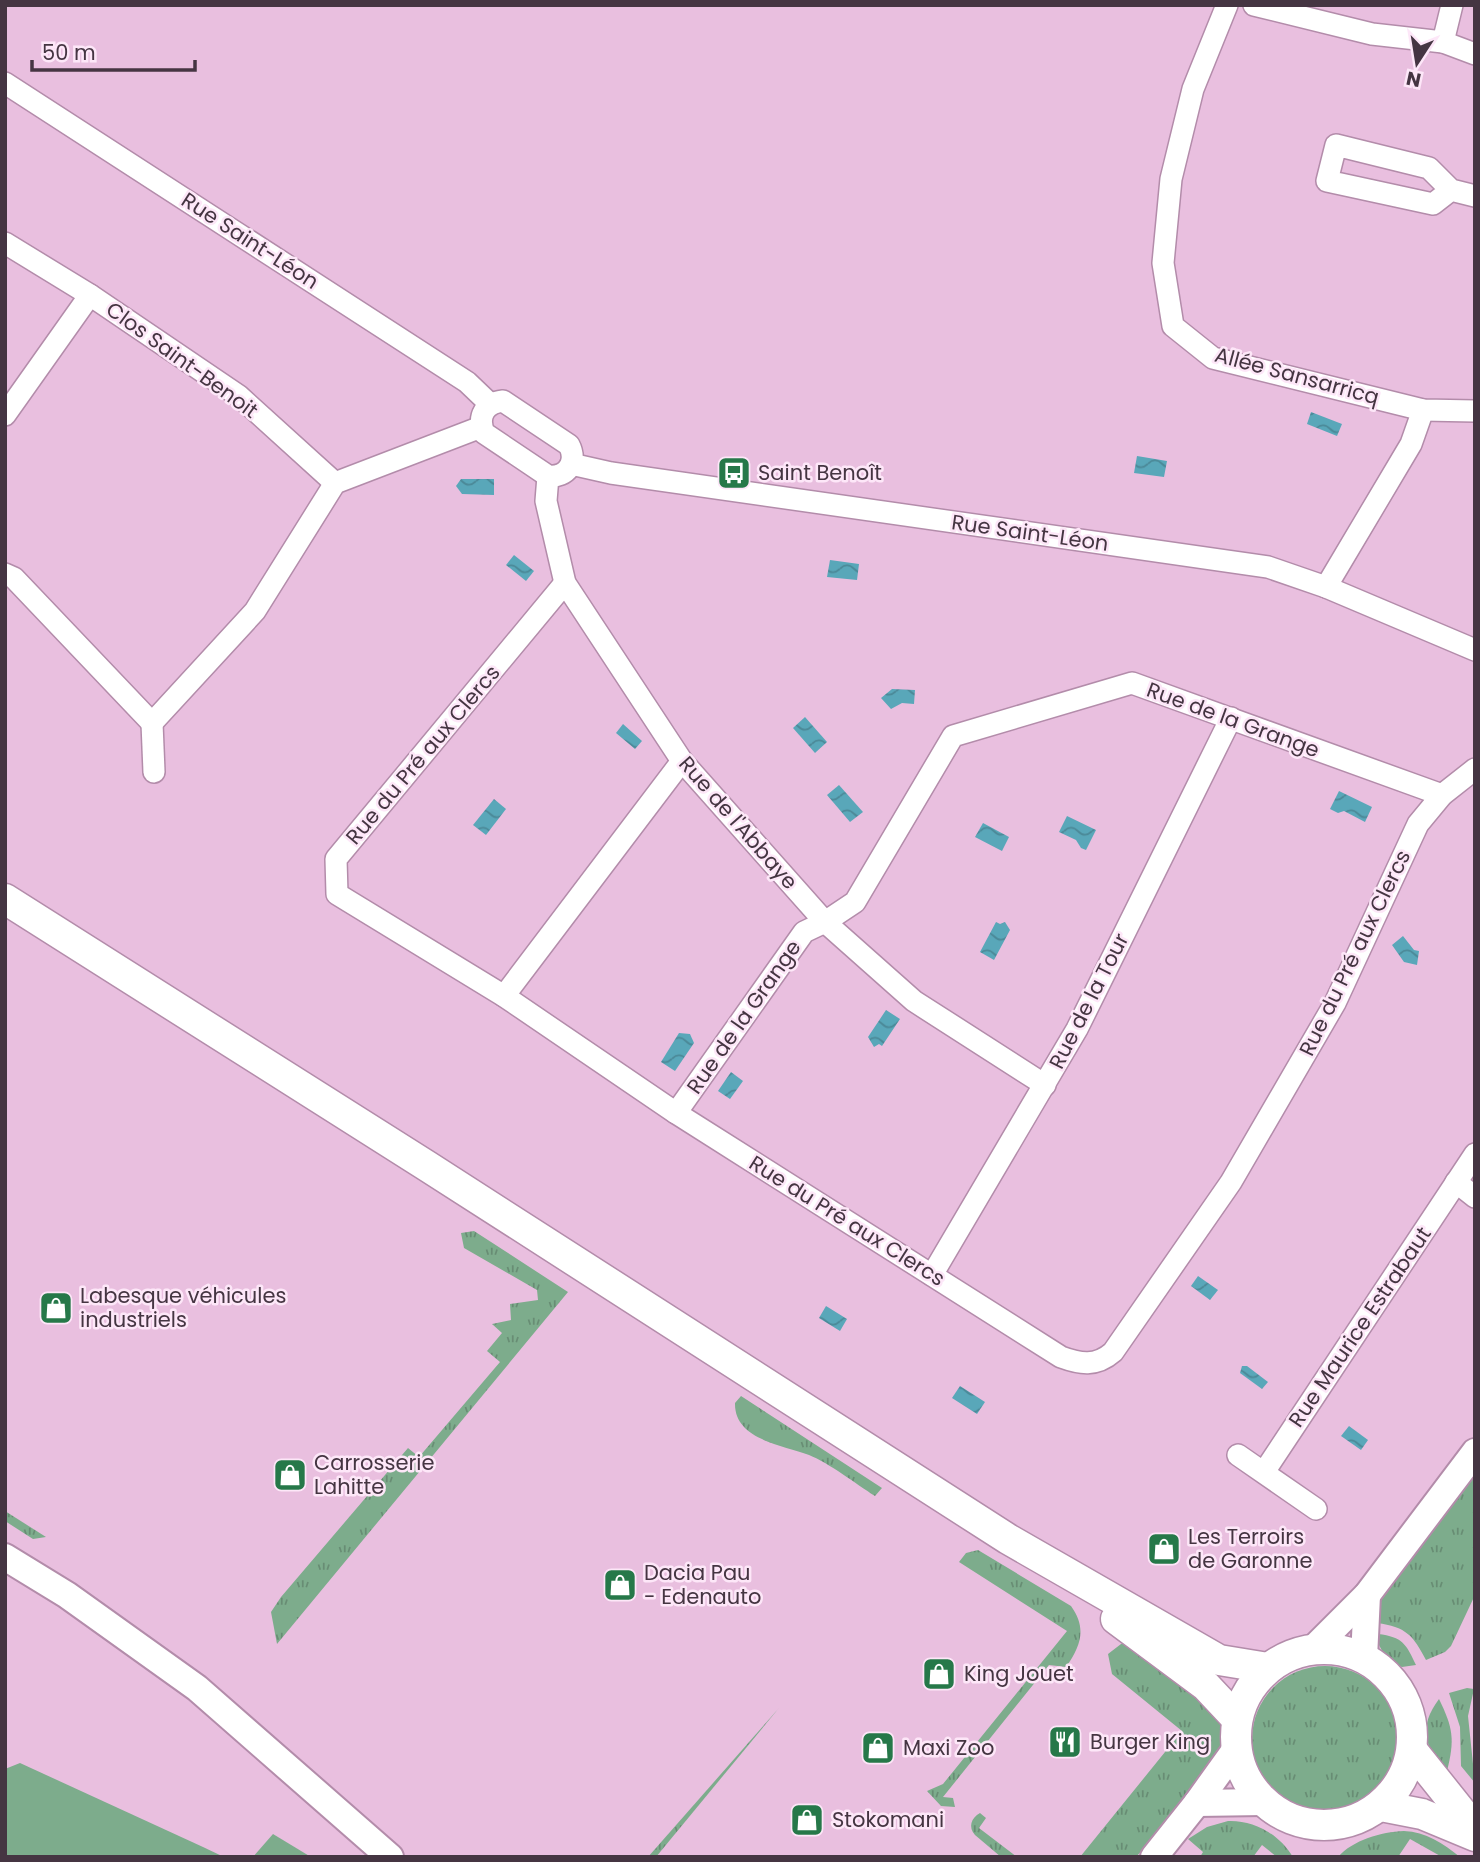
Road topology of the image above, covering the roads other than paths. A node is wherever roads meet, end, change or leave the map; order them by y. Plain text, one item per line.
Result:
1 (1227, 5) edge
2 (1254, 5) edge
3 (1452, 5) edge
4 (1443, 42) junction
5 (1475, 54) edge
6 (5, 83) edge
7 (1451, 190) junction
8 (1475, 196) edge
9 (5, 243) edge
10 (90, 295) junction
11 (491, 404) junction
12 (1423, 410) junction
13 (1475, 411) edge
14 (5, 415) edge
15 (481, 427) junction
16 (571, 464) junction
17 (548, 476) junction
18 (335, 483) junction
19 (5, 574) edge
20 (565, 583) junction
21 (1326, 587) junction
22 (1475, 650) edge
23 (1231, 718) junction
24 (152, 723) junction
25 (682, 761) junction
26 (1475, 769) edge
27 (154, 772) dead end
28 (1442, 795) junction
29 (5, 899) edge
30 (825, 922) junction
31 (504, 996) junction
32 (1045, 1085) junction
33 (676, 1113) junction
34 (1475, 1154) edge
35 (1457, 1182) junction
36 (1475, 1197) edge
37 (932, 1275) junction
38 (1475, 1452) edge
39 (1238, 1455) dead end
40 (1264, 1472) junction
41 (1316, 1509) dead end
42 (1018, 1545) junction
43 (5, 1557) edge
44 (1367, 1595) junction
45 (1312, 1649) junction
46 (1364, 1658) junction
47 (1268, 1668) junction
48 (1237, 1718) junction
49 (1236, 1750) junction
50 (1412, 1750) junction
51 (1263, 1802) junction
52 (1197, 1803) junction
53 (1381, 1806) junction
54 (1475, 1829) edge
55 (1475, 1836) edge
56 (390, 1857) edge
57 (1154, 1857) edge

1 - 12 street, Allée Sansarricq
2 - 4 street
3 - 4 street
4 - 5 street
6 - 11 street, Rue Saint-Léon
7 - 7 street
7 - 8 street
9 - 10 street, Clos Saint-Benoit
10 - 14 street, Clos Saint-Benoit
10 - 18 street, Clos Saint-Benoit
11 - 15 street
11 - 16 street
12 - 13 street, Allée Sansarricq
12 - 21 street
15 - 17 street
15 - 18 street
16 - 17 street
16 - 21 street, Rue Saint-Léon
17 - 20 street, Rue de l'Abbaye
18 - 24 street
19 - 24 street
20 - 25 street, Rue de l'Abbaye
20 - 31 street, Rue du Pré aux Clercs
21 - 22 street, Rue Saint-Léon
23 - 28 street, Rue de la Grange
23 - 30 street, Rue de la Grange
23 - 32 street, Rue de la Tour
24 - 27 street
25 - 30 street, Rue de l'Abbaye
25 - 31 street
26 - 28 street, Rue du Pré aux Clercs
28 - 37 street, Rue du Pré aux Clercs
29 - 42 main road
30 - 32 street, Rue de l'Abbaye
30 - 33 street, Rue de la Grange
31 - 33 street, Rue du Pré aux Clercs
32 - 37 street, Rue de la Tour
33 - 37 street, Rue du Pré aux Clercs
34 - 35 street, Rue Maurice Estrabaut
35 - 36 street
35 - 40 street, Rue Maurice Estrabaut
38 - 44 street
39 - 40 street
40 - 41 street
42 - 47 main road
42 - 48 main road
43 - 56 street
44 - 45 street
44 - 46 street
45 - 46 main road
45 - 47 main road
46 - 50 main road
47 - 48 main road
48 - 49 main road
49 - 51 main road
49 - 52 street
50 - 53 main road
50 - 54 main road
51 - 52 street
51 - 53 main road
52 - 57 street
53 - 55 main road

